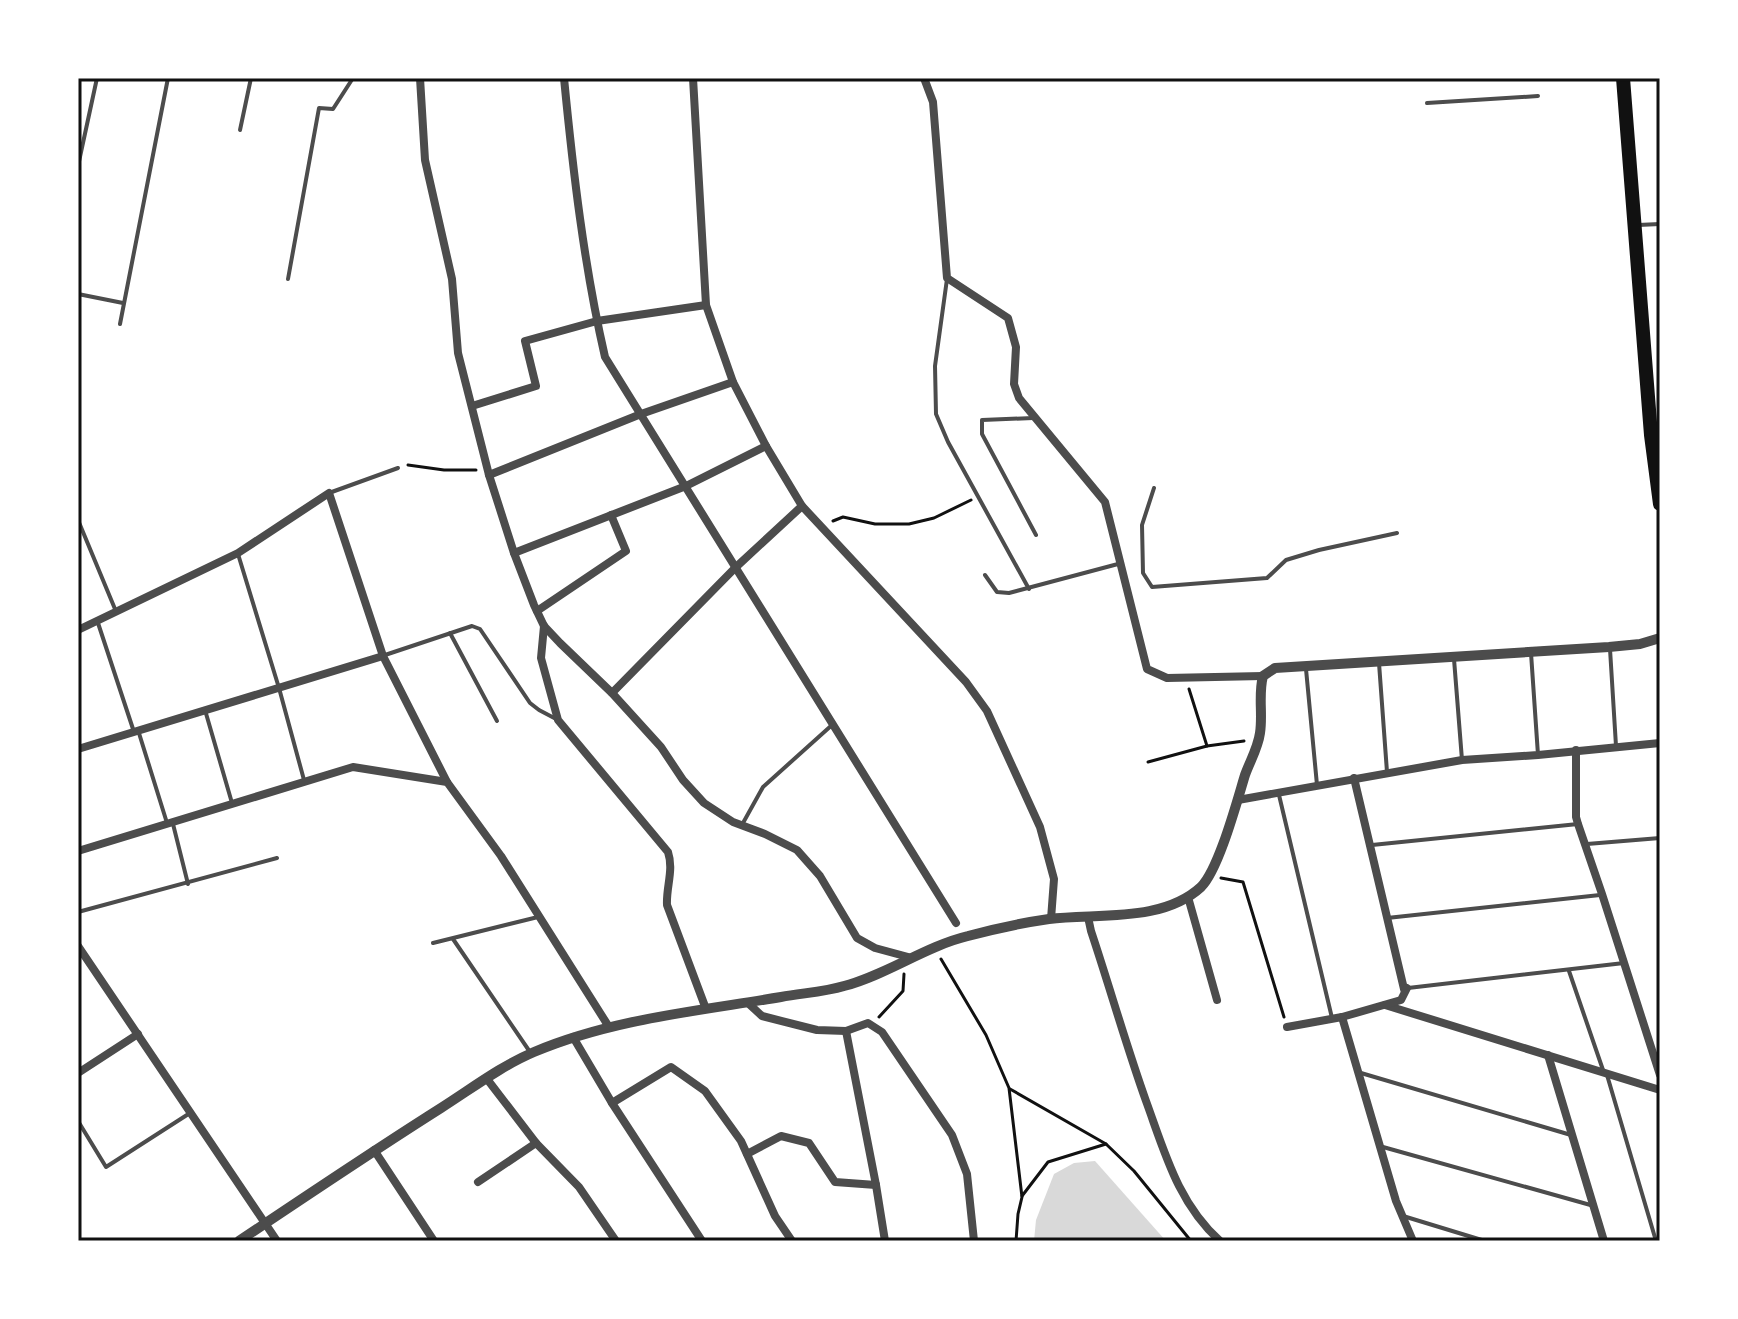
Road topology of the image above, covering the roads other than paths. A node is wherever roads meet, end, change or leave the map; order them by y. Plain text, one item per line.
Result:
1 (97, 78) edge
2 (168, 78) edge
3 (251, 78) edge
4 (353, 78) edge
5 (420, 78) edge
6 (564, 78) edge
7 (693, 78) edge
8 (924, 78) edge
9 (1623, 78) edge
10 (1538, 96) dead end
11 (1427, 103) dead end
12 (240, 130) dead end
13 (78, 166) edge
14 (1660, 224) edge
15 (1635, 225) junction
16 (947, 278) junction
17 (288, 279) dead end
18 (78, 294) edge
19 (123, 303) junction
20 (706, 305) junction
21 (597, 321) junction
22 (120, 324) dead end
23 (733, 382) junction
24 (472, 406) junction
25 (641, 414) junction
26 (1035, 418) junction
27 (1656, 435) edge
28 (766, 446) junction
29 (398, 468) road end
30 (488, 472) junction
31 (686, 486) junction
32 (1154, 488) dead end
33 (329, 493) junction
34 (1660, 504) edge
35 (802, 506) junction
36 (611, 515) junction
37 (78, 520) edge
38 (1397, 533) dead end
39 (1036, 535) dead end
40 (238, 553) junction
41 (514, 553) junction
42 (1120, 563) junction
43 (735, 568) junction
44 (985, 575) dead end
45 (1029, 589) junction
46 (537, 611) junction
47 (116, 612) junction
48 (97, 620) junction
49 (544, 626) junction
50 (78, 630) edge
51 (450, 633) junction
52 (1660, 638) edge
53 (1609, 647) junction
54 (1531, 652) junction
55 (383, 656) junction
56 (1453, 657) junction
57 (1379, 661) junction
58 (1306, 666) junction
59 (1263, 676) junction
60 (279, 688) junction
61 (612, 693) junction
62 (205, 710) junction
63 (558, 720) junction
64 (497, 721) dead end
65 (833, 724) junction
66 (136, 731) junction
67 (1660, 743) edge
68 (1616, 746) junction
69 (78, 749) edge
70 (1576, 750) junction
71 (1538, 755) junction
72 (1462, 760) junction
73 (1387, 772) junction
74 (1354, 778) junction
75 (305, 782) junction
76 (447, 782) junction
77 (1317, 785) junction
78 (1279, 793) junction
79 (1238, 800) junction
80 (232, 803) junction
81 (170, 822) junction
82 (1578, 824) junction
83 (741, 826) junction
84 (1660, 838) edge
85 (1584, 844) junction
86 (1370, 845) junction
87 (78, 851) edge
88 (277, 858) dead end
89 (188, 884) junction
90 (1602, 894) junction
91 (1188, 897) junction
92 (78, 912) edge
93 (540, 917) junction
94 (1088, 917) junction
95 (1387, 918) junction
96 (1051, 919) junction
97 (956, 923) dead end
98 (453, 939) junction
99 (433, 943) dead end
100 (78, 946) edge
101 (909, 961) junction
102 (1624, 963) junction
103 (1569, 971) junction
104 (1406, 989) junction
105 (1217, 1000) dead end
106 (748, 1003) junction
107 (1385, 1005) junction
108 (706, 1009) junction
109 (1337, 1018) junction
110 (609, 1027) junction
111 (1287, 1027) road end
112 (846, 1031) junction
113 (138, 1034) junction
114 (573, 1037) junction
115 (531, 1054) junction
116 (1548, 1055) junction
117 (1358, 1072) junction
118 (78, 1073) edge
119 (1605, 1073) junction
120 (1660, 1075) edge
121 (487, 1079) junction
122 (1660, 1090) edge
123 (612, 1103) junction
124 (192, 1112) junction
125 (78, 1121) edge
126 (1572, 1135) junction
127 (536, 1143) junction
128 (1380, 1147) junction
129 (374, 1150) junction
130 (747, 1154) junction
131 (478, 1182) dead end
132 (876, 1185) junction
133 (1594, 1207) junction
134 (1402, 1216) junction
135 (266, 1223) junction
136 (239, 1241) edge
137 (277, 1241) edge
138 (434, 1241) edge
139 (616, 1241) edge
140 (702, 1241) edge
141 (792, 1241) edge
142 (885, 1241) edge
143 (974, 1241) edge
144 (1220, 1241) edge
145 (1413, 1241) edge
146 (1485, 1241) edge
147 (1604, 1241) edge
148 (1656, 1241) edge

1 - 13 lane
2 - 19 lane
3 - 12 lane
4 - 17 lane
5 - 24 street
6 - 21 street
7 - 20 street
8 - 16 street
9 - 15 main road
10 - 11 lane
14 - 15 lane
15 - 27 main road
16 - 26 street
16 - 45 lane
18 - 19 lane
19 - 22 lane
20 - 21 street
20 - 23 street
21 - 24 street
21 - 25 street
23 - 25 street
23 - 28 street
24 - 30 street
25 - 30 street
25 - 31 street
26 - 39 lane
26 - 42 street
27 - 34 main road
28 - 31 street
28 - 35 street
29 - 33 lane
30 - 41 street
31 - 36 street
31 - 43 street
32 - 38 lane
33 - 40 street
33 - 55 street
35 - 43 street
35 - 96 street
36 - 41 street
36 - 46 street
37 - 47 lane
40 - 47 street
40 - 60 lane
41 - 46 street
42 - 45 lane
42 - 59 street
43 - 61 street
43 - 65 street
44 - 45 lane
46 - 49 street
47 - 48 street
48 - 50 street
48 - 66 lane
49 - 61 street
49 - 63 street
51 - 55 lane
51 - 63 lane
51 - 64 lane
52 - 53 street
53 - 54 street
53 - 68 lane
54 - 56 street
54 - 71 lane
55 - 60 street
55 - 76 street
56 - 57 street
56 - 72 lane
57 - 58 street
57 - 73 lane
58 - 59 street
58 - 77 lane
59 - 79 street
60 - 62 street
60 - 75 lane
61 - 83 street
62 - 66 street
62 - 80 lane
63 - 108 street
65 - 83 lane
65 - 97 street
66 - 69 street
66 - 81 lane
67 - 68 street
68 - 70 street
70 - 71 street
70 - 82 street
71 - 72 street
72 - 73 street
73 - 74 street
74 - 77 street
74 - 86 street
75 - 76 street
75 - 80 street
76 - 93 street
77 - 78 street
78 - 79 street
78 - 109 lane
79 - 91 street
80 - 81 street
81 - 87 street
81 - 89 lane
82 - 85 street
82 - 86 lane
83 - 101 street
84 - 85 lane
85 - 90 street
86 - 95 street
88 - 89 lane
89 - 92 lane
90 - 95 lane
90 - 102 street
91 - 94 street
91 - 105 street
93 - 98 lane
93 - 110 street
94 - 96 street
94 - 144 street
95 - 104 street
96 - 101 street
98 - 99 lane
98 - 115 lane
100 - 113 street
101 - 106 street
102 - 103 lane
102 - 120 street
103 - 104 lane
103 - 119 lane
104 - 107 street
106 - 108 street
106 - 112 street
107 - 109 street
107 - 116 street
108 - 110 street
109 - 111 street
109 - 117 street
110 - 114 street
112 - 132 street
112 - 143 street
113 - 118 street
113 - 124 street
114 - 115 street
114 - 123 street
115 - 121 street
116 - 119 street
116 - 126 street
117 - 126 lane
117 - 128 street
119 - 122 street
119 - 148 lane
121 - 127 street
121 - 129 street
123 - 130 street
123 - 140 street
124 - 125 lane
124 - 135 street
126 - 133 street
127 - 131 street
127 - 139 street
128 - 133 lane
128 - 134 street
129 - 135 street
129 - 138 street
130 - 132 street
130 - 141 street
132 - 142 street
133 - 147 street
134 - 145 street
134 - 146 lane
135 - 136 street
135 - 137 street

